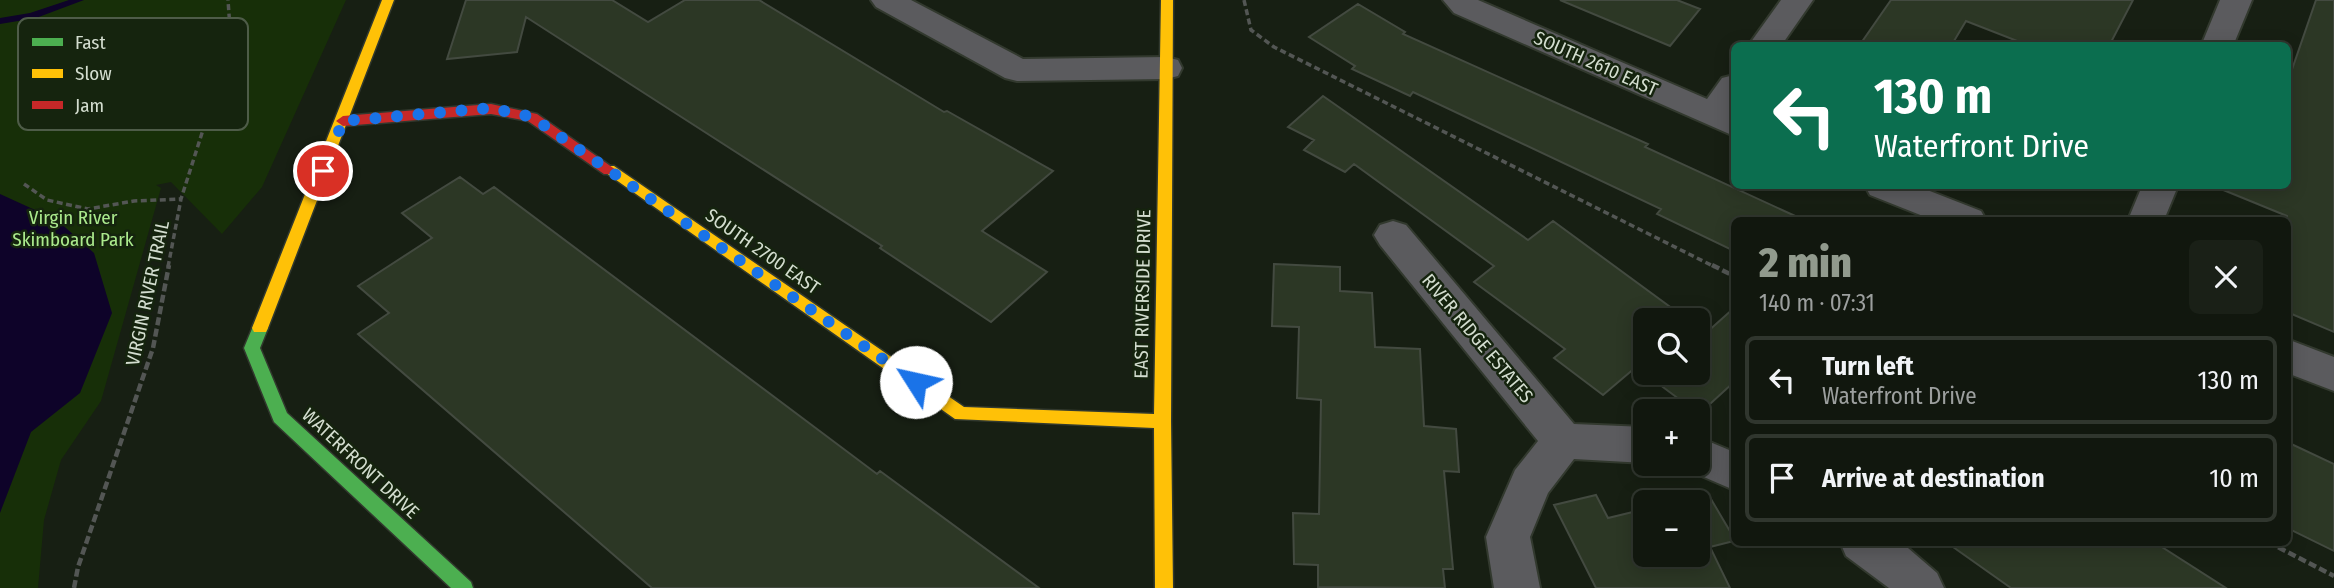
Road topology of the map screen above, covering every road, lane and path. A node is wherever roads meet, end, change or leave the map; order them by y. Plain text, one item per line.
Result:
1 (228, 0) edge
2 (388, 0) edge
3 (887, 0) edge
4 (1167, 0) edge
5 (1244, 0) edge
6 (1459, 0) edge
7 (1797, 0) edge
8 (2236, 0) edge
9 (229, 18) edge
10 (1767, 42) edge
11 (2219, 42) edge
12 (1166, 68) junction
13 (1731, 95) edge
14 (1723, 119) edge
15 (343, 121) junction
16 (203, 130) edge
17 (24, 184) dead end
18 (1890, 189) edge
19 (2160, 189) edge
20 (181, 199) junction
21 (1960, 217) edge
22 (2147, 217) edge
23 (1393, 235) dead end
24 (1731, 275) edge
25 (2291, 357) edge
26 (2334, 375) edge
27 (1162, 421) junction
28 (1563, 442) junction
29 (1633, 445) edge
30 (1710, 461) edge
31 (1731, 471) edge
32 (1868, 546) edge
33 (2276, 546) edge
34 (2334, 576) edge
35 (74, 588) edge
36 (464, 588) edge
37 (1164, 588) edge
38 (1517, 588) edge
39 (1921, 588) edge

1 - 9 path, VIRGIN RIVER TRAIL
2 - 15 street, WATERFRONT DRIVE
3 - 12 street
4 - 12 street, EAST RIVERSIDE DRIVE
5 - 24 path
6 - 14 street, SOUTH 2610 EAST
7 - 10 street
8 - 11 street
12 - 27 street, EAST RIVERSIDE DRIVE
13 - 14 street
15 - 27 street, SOUTH 2700 EAST
15 - 36 street, WATERFRONT DRIVE
16 - 20 path, VIRGIN RIVER TRAIL
17 - 20 path
18 - 21 street
19 - 22 street
20 - 35 path, VIRGIN RIVER TRAIL
23 - 28 street, RIVER RIDGE ESTATES
25 - 26 street
27 - 37 street, EAST RIVERSIDE DRIVE
28 - 29 street
28 - 38 street
30 - 31 street
32 - 39 street
33 - 34 path

